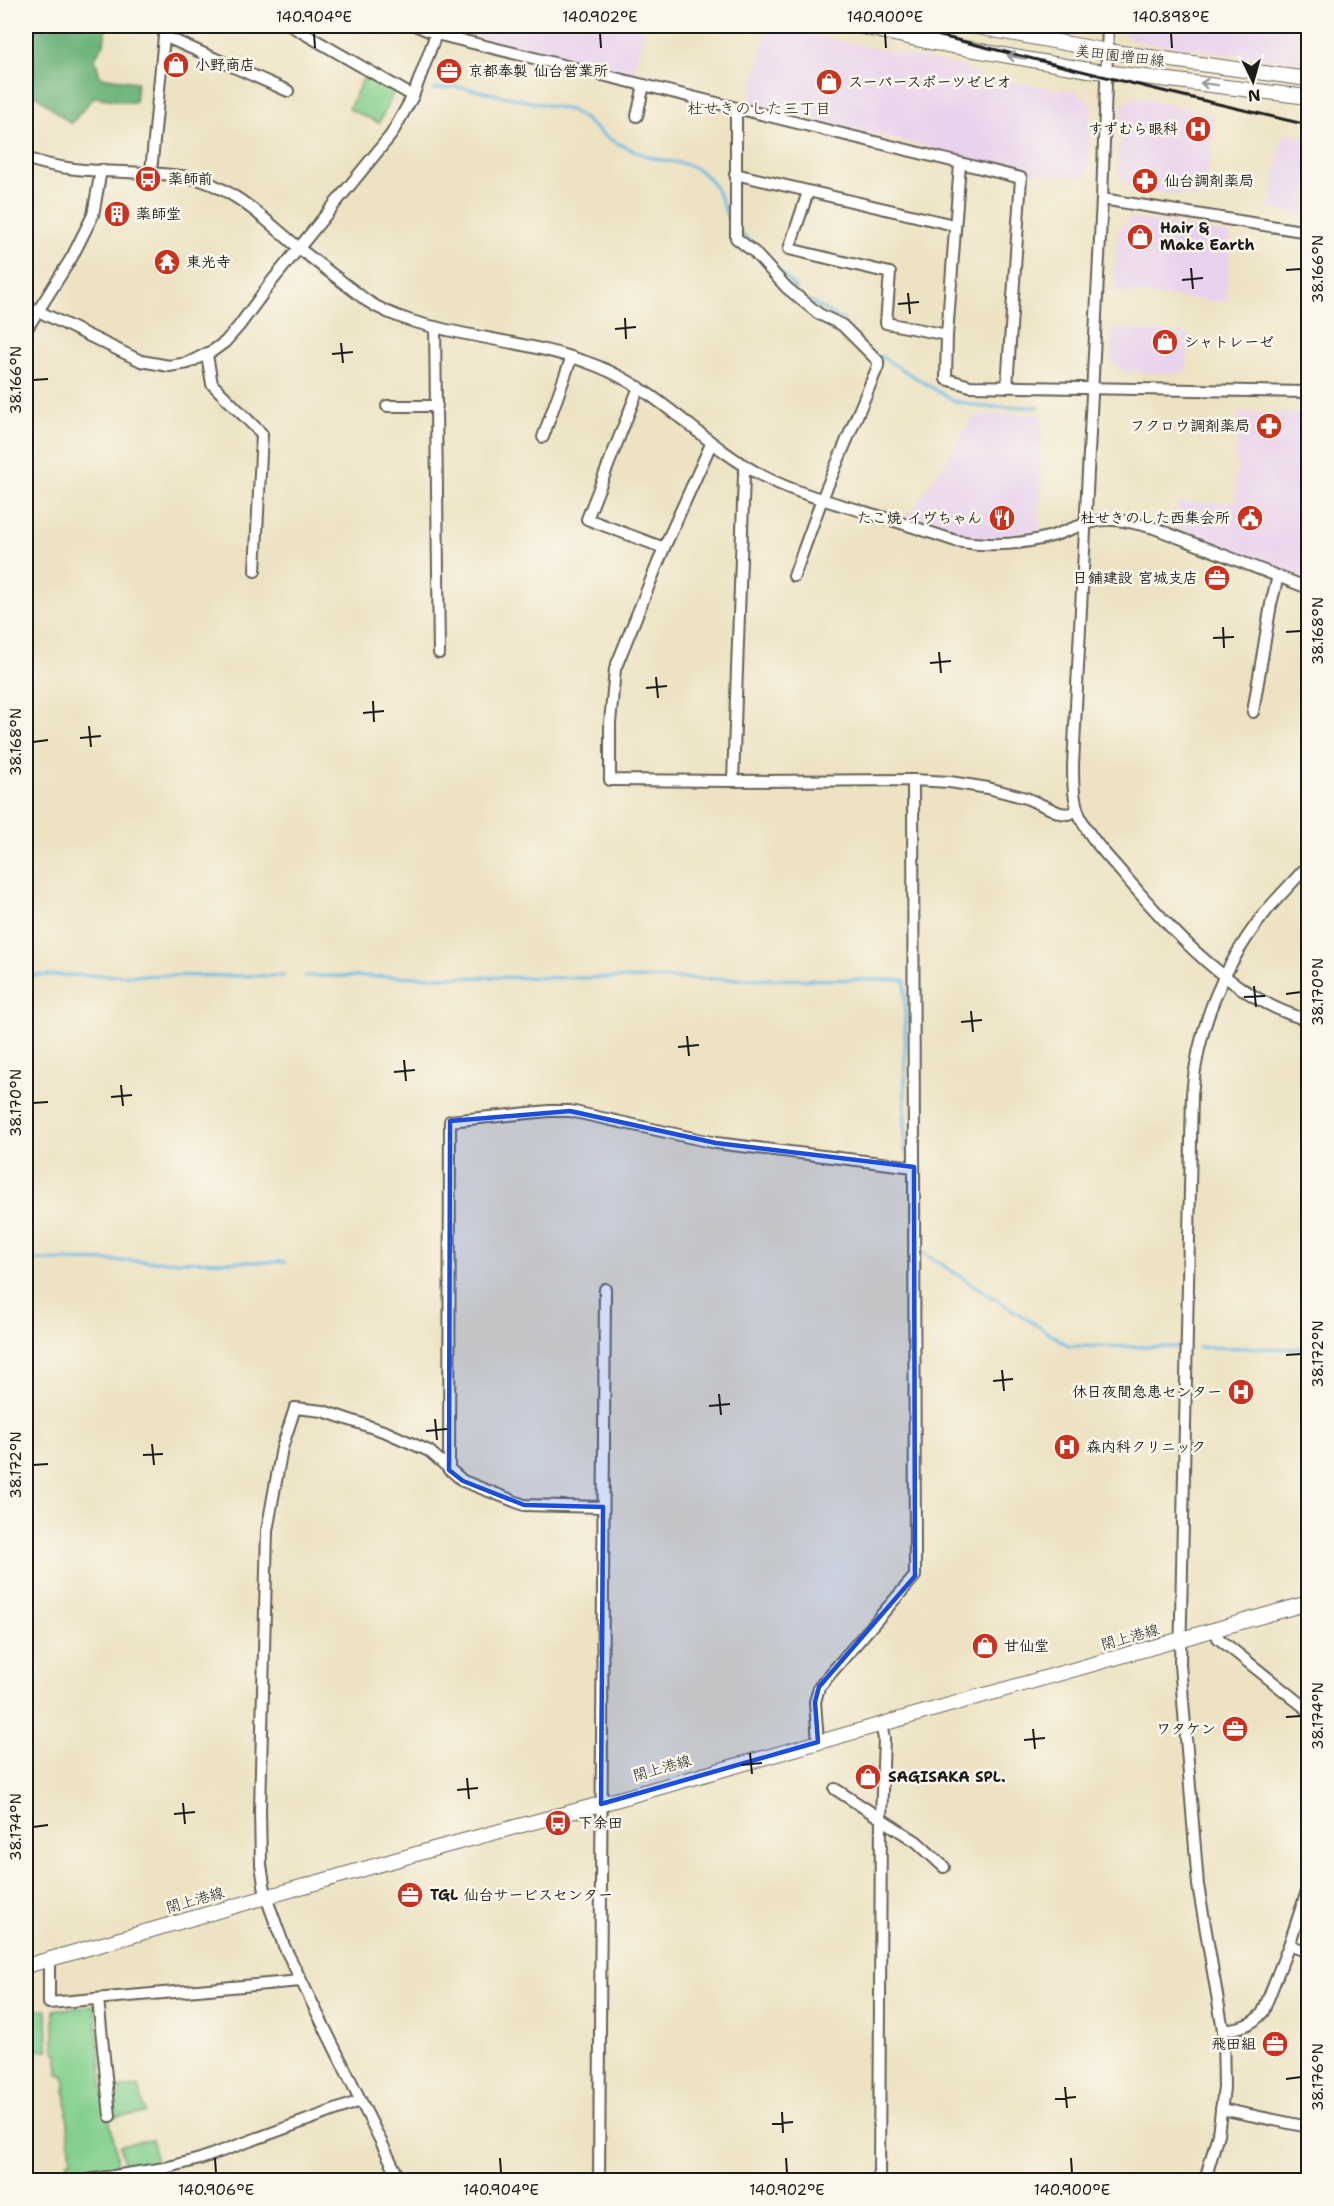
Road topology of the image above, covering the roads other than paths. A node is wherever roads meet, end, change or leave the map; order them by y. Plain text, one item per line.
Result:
1 (291, 26) edge
2 (417, 26) edge
3 (858, 26) edge
4 (972, 26) edge
5 (1108, 26) edge
6 (437, 30) edge
7 (165, 31) edge
8 (1107, 51) junction
9 (1107, 72) junction
10 (1308, 79) edge
11 (644, 85) junction
12 (288, 91) dead end
13 (413, 96) junction
14 (1308, 97) edge
15 (736, 108) junction
16 (637, 116) dead end
17 (26, 159) edge
18 (960, 164) junction
19 (101, 170) junction
20 (151, 172) junction
21 (735, 174) junction
22 (808, 192) junction
23 (1102, 199) junction
24 (954, 225) junction
25 (1308, 232) edge
26 (299, 248) junction
27 (38, 311) junction
28 (435, 327) junction
29 (26, 330) edge
30 (947, 335) junction
31 (207, 355) junction
32 (572, 359) junction
33 (639, 387) junction
34 (1007, 387) junction
35 (1093, 389) junction
36 (1308, 392) edge
37 (387, 406) dead end
38 (437, 406) junction
39 (543, 437) dead end
40 (711, 444) junction
41 (746, 466) junction
42 (822, 499) junction
43 (1085, 523) junction
44 (664, 548) junction
45 (255, 571) dead end
46 (794, 576) dead end
47 (1278, 576) junction
48 (1308, 588) edge
49 (439, 653) dead end
50 (1253, 712) dead end
51 (912, 780) junction
52 (733, 781) junction
53 (1077, 810) junction
54 (1308, 865) edge
55 (1225, 976) junction
56 (1308, 1020) edge
57 (914, 1167) junction
58 (605, 1289) dead end
59 (449, 1470) junction
60 (603, 1507) junction
61 (1308, 1603) edge
62 (1216, 1628) junction
63 (1180, 1640) junction
64 (1308, 1710) edge
65 (881, 1724) junction
66 (818, 1742) junction
67 (835, 1789) dead end
68 (601, 1803) junction
69 (881, 1818) junction
70 (944, 1867) dead end
71 (1308, 1888) edge
72 (266, 1897) junction
73 (1289, 1945) junction
74 (1308, 1952) edge
75 (49, 1959) junction
76 (26, 1966) edge
77 (301, 1981) junction
78 (98, 1999) junction
79 (1223, 2030) junction
80 (360, 2101) junction
81 (1221, 2109) junction
82 (110, 2116) dead end
83 (1308, 2127) edge
84 (88, 2181) edge
85 (400, 2181) edge
86 (599, 2181) edge
87 (879, 2181) edge
88 (1205, 2181) edge

1 - 13 street
2 - 6 street
9 -> 3 main road, 美田園増田線
4 - 8 main road, 美田園増田線
5 - 8 street
6 - 11 street
6 - 13 street
7 - 12 street
7 - 20 street
8 - 9 street
8 - 10 main road, 美田園増田線
14 -> 9 main road, 美田園増田線
9 - 23 street
11 - 15 street
11 - 16 street
13 - 26 street
15 - 18 street
15 - 21 street
17 - 19 street
18 - 24 street
18 - 34 street
19 - 20 street
19 - 27 street
20 - 26 street
21 - 22 street
21 - 42 street
22 - 24 street
22 - 30 street
23 - 25 street
23 - 35 street
24 - 30 street
26 - 28 street
26 - 31 street
27 - 29 street
27 - 31 street
28 - 32 street
28 - 38 street
30 - 34 street
31 - 45 street
32 - 33 street
32 - 39 street
33 - 40 street
33 - 44 street
34 - 35 street
35 - 36 street
35 - 43 street
37 - 38 street
38 - 49 street
40 - 41 street
40 - 44 street
41 - 42 street
41 - 52 street
42 - 43 street
42 - 46 street
43 - 47 street
43 - 53 street
44 - 52 street
47 - 48 street
47 - 50 street
51 - 52 street
51 - 53 street
51 - 57 street
53 - 55 street
54 - 55 street
55 - 56 street
55 - 63 street
57 - 59 street
57 - 66 street
58 - 60 street
59 - 60 street
59 - 72 street
60 - 68 street
61 - 62 main road, 閖上港線
62 - 63 main road, 閖上港線
62 - 64 street
63 - 65 main road, 閖上港線
63 - 79 street
65 - 66 main road, 閖上港線
65 - 69 street
66 - 68 main road, 閖上港線
67 - 69 street
68 - 72 main road, 閖上港線
68 - 86 street
69 - 70 street
69 - 87 street
71 - 73 street
72 - 75 main road, 閖上港線
72 - 77 street
73 - 74 street
73 - 79 street
75 - 76 main road, 閖上港線
75 - 78 street
77 - 78 street
77 - 80 street
78 - 82 street
79 - 81 street
80 - 84 street
80 - 85 street
81 - 83 street
81 - 88 street

